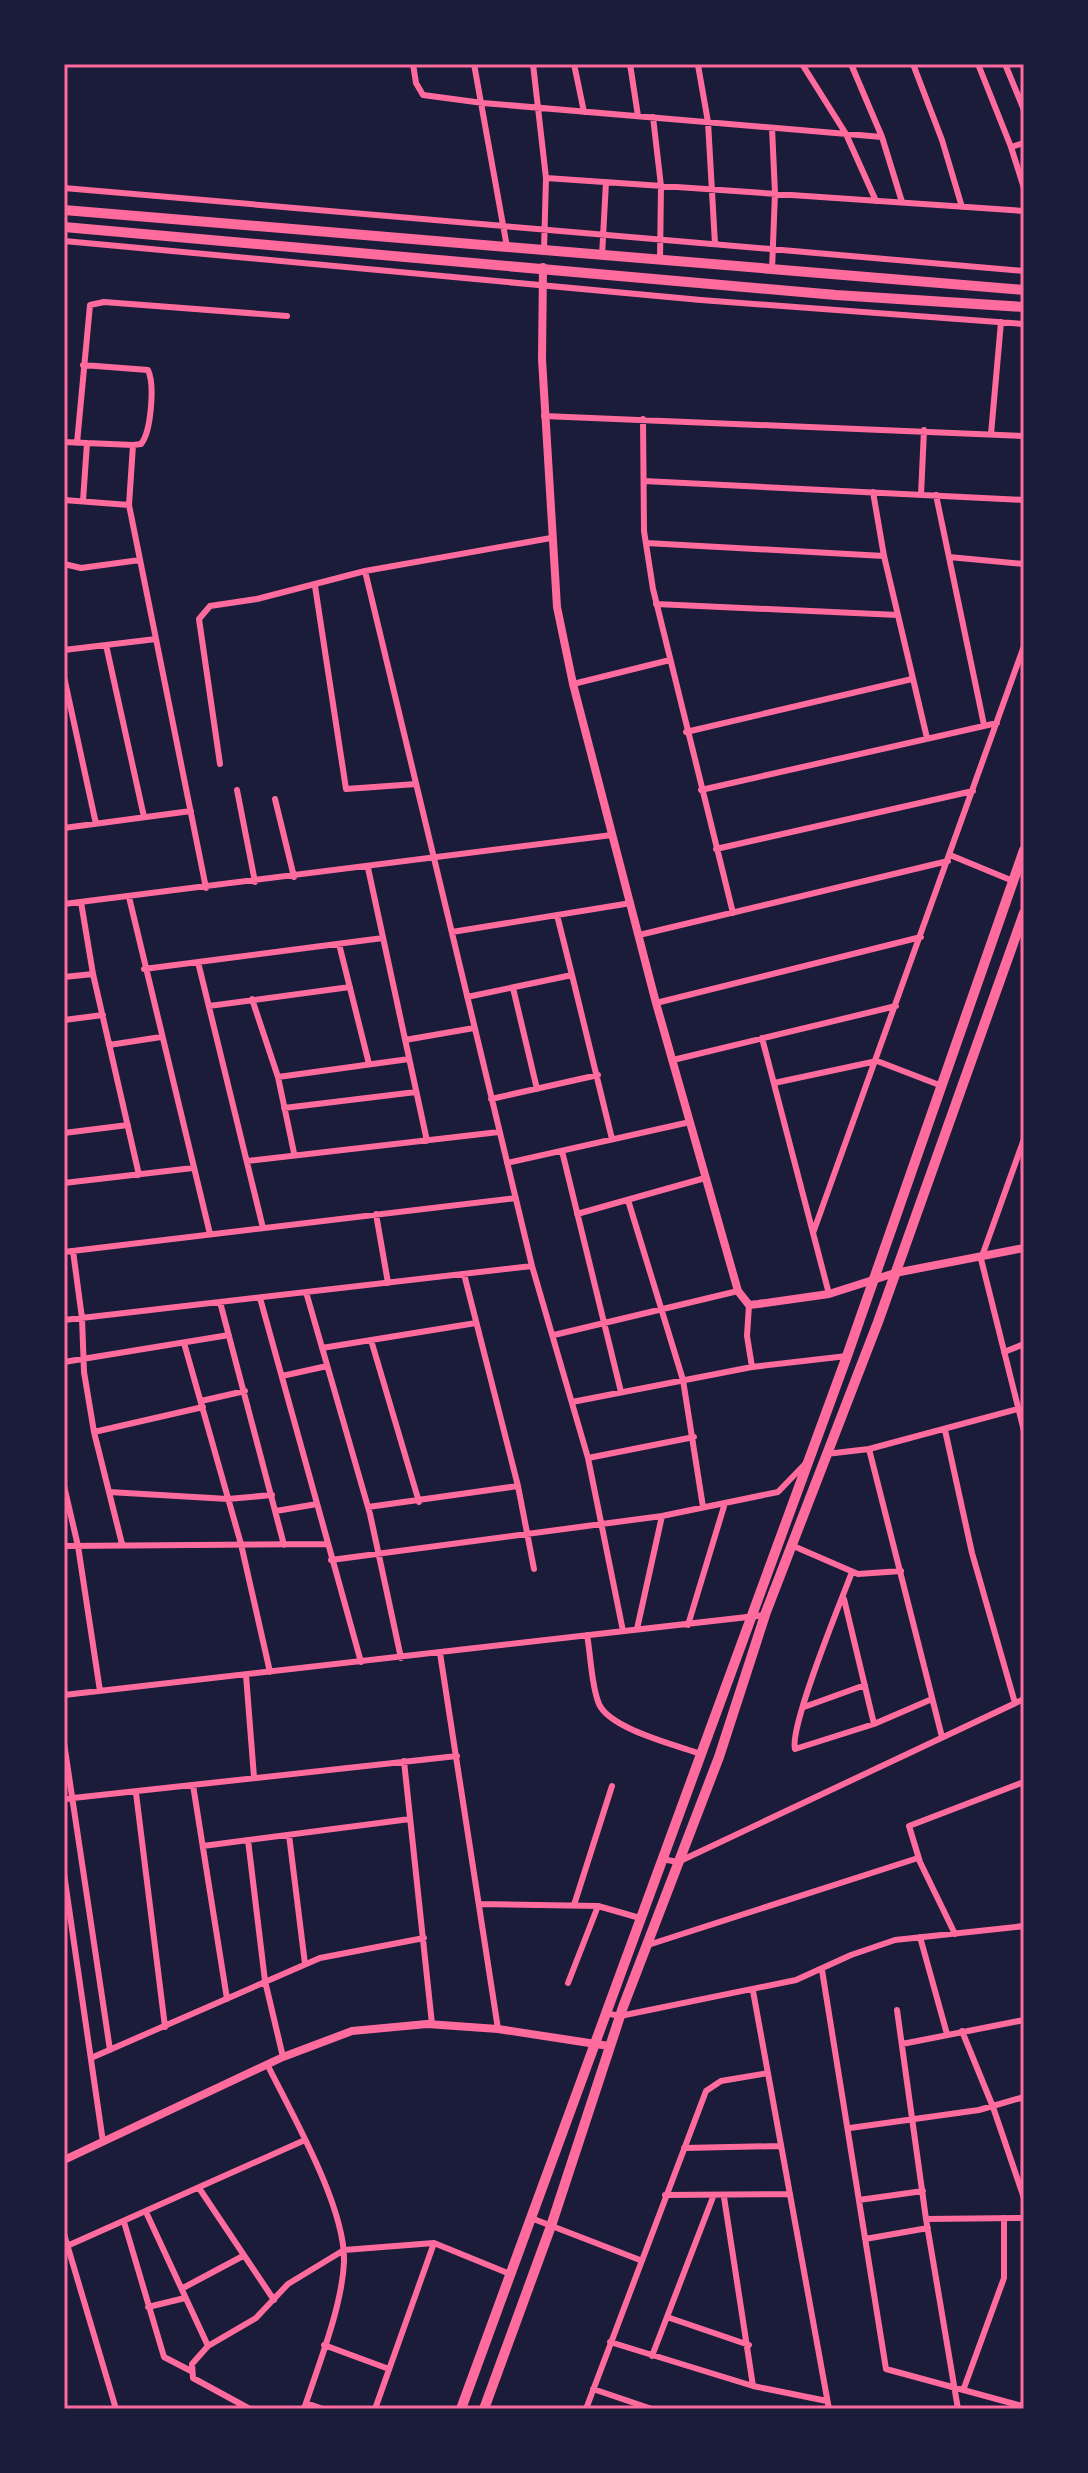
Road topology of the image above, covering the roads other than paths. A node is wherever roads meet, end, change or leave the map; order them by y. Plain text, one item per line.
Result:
1 (413, 64) edge
2 (474, 64) edge
3 (533, 64) edge
4 (574, 64) edge
5 (630, 64) edge
6 (802, 64) edge
7 (851, 64) edge
8 (913, 64) edge
9 (978, 64) edge
10 (1005, 64) edge
11 (698, 65) edge
12 (483, 103) junction
13 (540, 108) junction
14 (1024, 110) edge
15 (584, 112) junction
16 (638, 116) junction
17 (653, 117) junction
18 (708, 122) junction
19 (772, 128) junction
20 (846, 134) junction
21 (882, 137) junction
22 (1024, 143) edge
23 (1011, 147) junction
24 (546, 178) junction
25 (606, 182) junction
26 (661, 186) junction
27 (64, 188) edge
28 (1024, 188) edge
29 (714, 189) junction
30 (775, 193) junction
31 (876, 201) junction
32 (902, 202) junction
33 (962, 207) junction
34 (64, 210) edge
35 (1024, 211) edge
36 (504, 226) junction
37 (64, 227) edge
38 (544, 229) junction
39 (604, 234) junction
40 (661, 239) junction
41 (64, 241) edge
42 (715, 244) junction
43 (296, 247) junction
44 (507, 247) junction
45 (773, 249) junction
46 (544, 250) junction
47 (602, 256) junction
48 (295, 261) junction
49 (660, 261) junction
50 (543, 267) junction
51 (772, 270) junction
52 (1024, 271) edge
53 (543, 284) junction
54 (1024, 290) edge
55 (1024, 307) edge
56 (287, 316) dead end
57 (1001, 322) junction
58 (1024, 324) edge
59 (83, 365) junction
60 (544, 416) junction
61 (643, 419) junction
62 (924, 430) junction
63 (991, 434) junction
64 (1024, 436) edge
65 (64, 442) edge
66 (77, 443) junction
67 (87, 443) junction
68 (133, 445) junction
69 (644, 481) junction
70 (873, 492) junction
71 (921, 495) junction
72 (936, 495) junction
73 (64, 500) edge
74 (1024, 500) edge
75 (83, 501) junction
76 (129, 505) junction
77 (551, 538) junction
78 (646, 543) junction
79 (884, 556) junction
80 (949, 557) junction
81 (140, 560) junction
82 (64, 564) edge
83 (1024, 564) edge
84 (365, 571) junction
85 (315, 586) junction
86 (656, 604) junction
87 (898, 615) junction
88 (156, 639) junction
89 (106, 645) junction
90 (1024, 646) edge
91 (64, 650) edge
92 (670, 660) junction
93 (64, 677) edge
94 (912, 679) junction
95 (573, 684) junction
96 (997, 723) junction
97 (984, 725) junction
98 (686, 732) junction
99 (927, 738) junction
100 (220, 764) dead end
101 (416, 784) junction
102 (237, 790) dead end
103 (701, 790) junction
104 (973, 791) junction
105 (275, 799) dead end
106 (191, 811) junction
107 (144, 817) junction
108 (96, 824) junction
109 (64, 828) edge
110 (612, 835) junction
111 (716, 849) junction
112 (1024, 850) edge
113 (949, 858) junction
114 (435, 860) junction
115 (368, 868) junction
116 (294, 877) junction
117 (1013, 881) junction
118 (255, 882) junction
119 (206, 888) junction
120 (129, 897) junction
121 (81, 902) junction
122 (631, 903) junction
123 (64, 904) edge
124 (733, 913) junction
125 (1024, 913) edge
126 (557, 915) junction
127 (452, 932) junction
128 (639, 935) junction
129 (921, 937) junction
130 (383, 938) junction
131 (339, 944) junction
132 (198, 962) junction
133 (144, 969) junction
134 (93, 974) junction
135 (572, 975) junction
136 (64, 977) edge
137 (350, 987) junction
138 (513, 988) junction
139 (467, 997) junction
140 (252, 999) junction
141 (656, 1003) junction
142 (209, 1006) junction
143 (896, 1006) junction
144 (103, 1015) junction
145 (64, 1020) edge
146 (474, 1028) junction
147 (161, 1037) junction
148 (762, 1038) junction
149 (405, 1040) junction
150 (109, 1045) junction
151 (409, 1059) junction
152 (673, 1060) junction
153 (877, 1061) junction
154 (369, 1064) junction
155 (598, 1075) junction
156 (278, 1077) junction
157 (774, 1083) junction
158 (942, 1086) junction
159 (537, 1089) junction
160 (416, 1092) junction
161 (491, 1099) junction
162 (284, 1108) junction
163 (690, 1122) junction
164 (128, 1125) junction
165 (499, 1132) junction
166 (64, 1133) edge
167 (612, 1139) junction
168 (1024, 1139) edge
169 (427, 1141) junction
170 (1022, 1148) edge
171 (562, 1151) junction
172 (294, 1153) junction
173 (247, 1161) junction
174 (507, 1163) junction
175 (193, 1168) junction
176 (139, 1175) junction
177 (705, 1178) junction
178 (64, 1183) edge
179 (516, 1198) junction
180 (628, 1200) junction
181 (376, 1214) junction
182 (577, 1214) junction
183 (263, 1228) junction
184 (813, 1233) junction
185 (210, 1234) junction
186 (1024, 1248) edge
187 (73, 1251) junction
188 (64, 1252) edge
189 (981, 1259) junction
190 (532, 1266) junction
191 (895, 1273) junction
192 (464, 1274) junction
193 (873, 1281) junction
194 (388, 1283) junction
195 (738, 1291) junction
196 (306, 1292) junction
197 (829, 1294) junction
198 (260, 1298) junction
199 (220, 1302) junction
200 (749, 1305) junction
201 (663, 1309) junction
202 (82, 1318) junction
203 (64, 1320) edge
204 (476, 1323) junction
205 (603, 1324) junction
206 (229, 1335) junction
207 (554, 1335) junction
208 (371, 1340) junction
209 (184, 1343) junction
210 (1024, 1344) edge
211 (322, 1348) junction
212 (1004, 1352) junction
213 (847, 1356) junction
214 (83, 1359) junction
215 (64, 1362) edge
216 (327, 1366) junction
217 (752, 1367) junction
218 (282, 1376) junction
219 (683, 1380) junction
220 (245, 1391) junction
221 (621, 1392) junction
222 (572, 1402) junction
223 (202, 1404) junction
224 (1018, 1409) junction
225 (945, 1430) junction
226 (1024, 1431) edge
227 (94, 1432) junction
228 (694, 1437) junction
229 (869, 1449) junction
230 (826, 1454) junction
231 (588, 1458) junction
232 (810, 1458) junction
233 (64, 1486) edge
234 (518, 1486) junction
235 (109, 1492) junction
236 (272, 1495) junction
237 (228, 1499) junction
238 (419, 1502) junction
239 (725, 1503) junction
240 (317, 1504) junction
241 (368, 1507) junction
242 (703, 1507) junction
243 (276, 1511) junction
244 (662, 1516) junction
245 (602, 1524) junction
246 (529, 1536) junction
247 (122, 1544) junction
248 (241, 1544) junction
249 (327, 1544) junction
250 (284, 1545) junction
251 (791, 1545) junction
252 (64, 1546) edge
253 (78, 1546) junction
254 (379, 1553) junction
255 (331, 1560) junction
256 (534, 1569) dead end
257 (901, 1571) junction
258 (852, 1572) junction
259 (843, 1597) junction
260 (765, 1615) junction
261 (752, 1616) junction
262 (688, 1625) junction
263 (637, 1629) junction
264 (623, 1631) junction
265 (587, 1635) junction
266 (440, 1653) junction
267 (401, 1658) junction
268 (361, 1662) junction
269 (270, 1672) junction
270 (246, 1675) junction
271 (865, 1685) junction
272 (100, 1691) junction
273 (64, 1695) edge
274 (932, 1699) junction
275 (1024, 1699) edge
276 (1015, 1703) junction
277 (804, 1707) junction
278 (874, 1724) junction
279 (942, 1737) junction
280 (64, 1743) edge
281 (701, 1754) junction
282 (457, 1756) junction
283 (404, 1761) junction
284 (254, 1777) junction
285 (1024, 1782) edge
286 (193, 1785) junction
287 (612, 1786) dead end
288 (136, 1793) junction
289 (66, 1799) edge
290 (410, 1819) junction
291 (289, 1835) junction
292 (248, 1840) junction
293 (203, 1846) junction
294 (918, 1858) junction
295 (662, 1859) junction
296 (678, 1862) junction
297 (64, 1874) edge
298 (479, 1904) junction
299 (574, 1905) junction
300 (598, 1906) junction
301 (640, 1918) junction
302 (1024, 1926) edge
303 (955, 1934) junction
304 (920, 1937) junction
305 (424, 1938) junction
306 (646, 1945) junction
307 (305, 1964) junction
308 (822, 1970) junction
309 (265, 1981) junction
310 (568, 1983) dead end
311 (753, 1991) junction
312 (227, 1999) junction
313 (897, 2010) dead end
314 (605, 2013) junction
315 (620, 2016) junction
316 (1024, 2020) edge
317 (432, 2024) junction
318 (165, 2027) junction
319 (498, 2029) junction
320 (962, 2031) junction
321 (947, 2034) junction
322 (595, 2042) junction
323 (902, 2044) junction
324 (609, 2046) junction
325 (101, 2054) junction
326 (283, 2057) junction
327 (267, 2064) junction
328 (768, 2073) junction
329 (1024, 2097) edge
330 (993, 2107) junction
331 (913, 2119) junction
332 (850, 2128) junction
333 (561, 2134) junction
334 (580, 2139) junction
335 (305, 2140) junction
336 (103, 2142) junction
337 (781, 2146) junction
338 (684, 2148) junction
339 (64, 2160) edge
340 (1020, 2181) edge
341 (199, 2188) junction
342 (923, 2191) junction
343 (790, 2194) junction
344 (665, 2195) junction
345 (713, 2197) junction
346 (724, 2197) junction
347 (1024, 2198) edge
348 (859, 2200) junction
349 (146, 2212) junction
350 (530, 2218) junction
351 (1004, 2218) junction
352 (1024, 2218) edge
353 (926, 2219) junction
354 (124, 2222) junction
355 (551, 2226) junction
356 (928, 2228) junction
357 (64, 2234) edge
358 (865, 2239) junction
359 (434, 2243) junction
360 (67, 2246) junction
361 (344, 2250) junction
362 (243, 2256) junction
363 (640, 2260) junction
364 (510, 2274) junction
365 (183, 2288) junction
366 (185, 2298) junction
367 (274, 2300) junction
368 (148, 2307) junction
369 (667, 2317) junction
370 (610, 2342) junction
371 (324, 2345) junction
372 (749, 2345) junction
373 (208, 2346) junction
374 (652, 2356) junction
375 (389, 2369) junction
376 (191, 2371) junction
377 (956, 2385) junction
378 (753, 2386) junction
379 (964, 2388) junction
380 (593, 2389) junction
381 (1023, 2404) edge
382 (828, 2405) edge
383 (305, 2406) edge
384 (116, 2409) edge
385 (250, 2409) edge
386 (323, 2409) edge
387 (375, 2409) edge
388 (461, 2409) edge
389 (484, 2409) edge
390 (586, 2409) edge
391 (652, 2409) edge
392 (958, 2409) edge

1 - 12 street
2 - 12 street
3 - 13 street
4 - 15 street
5 - 16 street
6 - 20 street
7 - 21 street
8 - 33 street
9 - 23 street
10 - 14 street
11 - 18 street
12 - 13 street
12 - 36 street
13 - 15 street
13 - 24 street
15 - 16 street
16 - 17 street
17 - 18 street
17 - 26 street
18 - 19 street
18 - 29 street
19 - 20 street
19 - 30 street
20 - 21 street
20 - 31 street
21 - 32 street
22 - 23 street
23 - 28 street
24 - 25 street
24 - 38 street
25 - 26 street
25 - 39 street
26 - 29 street
26 - 40 street
27 - 36 street
29 - 30 street
29 - 42 street
30 - 31 street
30 - 45 street
31 - 32 street
32 - 33 street
33 - 35 street
34 - 44 main road
36 - 38 street
36 - 44 street
37 - 43 main road
38 - 39 street
38 - 46 street
39 - 40 street
39 - 47 street
40 - 42 street
40 - 49 street
41 - 48 street
42 - 45 street
43 - 48 main road
43 - 50 main road
44 - 46 main road
45 - 51 street
45 - 52 street
46 - 47 main road
47 - 49 main road
48 - 53 street
49 - 51 main road
50 - 53 street
50 - 55 main road
51 - 54 main road
53 - 57 street
53 - 60 street
56 - 59 street
57 - 58 street
57 - 63 street
59 - 66 street
59 - 68 street
60 - 61 street
60 - 77 street
61 - 62 street
61 - 69 street
62 - 63 street
62 - 71 street
63 - 64 street
65 - 66 street
66 - 67 street
67 - 68 street
67 - 75 street
68 - 76 street
69 - 70 street
69 - 78 street
70 - 71 street
70 - 79 street
71 - 72 street
72 - 74 street
72 - 80 street
73 - 75 street
75 - 76 street
76 - 81 street
77 - 84 street
77 - 95 street
78 - 79 street
78 - 86 street
79 - 87 street
80 - 83 street
80 - 97 street
81 - 82 street
81 - 88 street
84 - 85 street
84 - 101 street
85 - 100 street
85 - 101 street
86 - 87 street
86 - 92 street
87 - 94 street
88 - 89 street
88 - 106 street
89 - 91 street
89 - 107 street
90 - 96 street
92 - 95 street
92 - 98 street
93 - 108 street
94 - 98 street
94 - 99 street
95 - 110 street
96 - 97 street
96 - 104 street
97 - 99 street
98 - 103 street
99 - 103 street
101 - 114 street
102 - 118 street
103 - 111 street
104 - 111 street
104 - 113 street
105 - 116 street
106 - 107 street
106 - 119 street
107 - 108 street
108 - 109 street
110 - 114 street
110 - 122 street
111 - 124 street
112 - 117 main road
113 - 117 street
113 - 124 street
113 - 129 street
114 - 115 street
114 - 127 street
115 - 116 street
115 - 130 street
116 - 118 street
117 - 158 main road
118 - 119 street
119 - 120 street
120 - 121 street
120 - 133 street
121 - 123 street
121 - 134 street
122 - 126 street
122 - 128 street
124 - 128 street
125 - 191 main road
126 - 127 street
126 - 135 street
127 - 139 street
128 - 141 street
129 - 141 street
129 - 143 street
130 - 131 street
130 - 149 street
131 - 132 street
131 - 137 street
132 - 133 street
132 - 142 street
133 - 147 street
134 - 136 street
134 - 144 street
135 - 138 street
135 - 155 street
137 - 140 street
137 - 154 street
138 - 139 street
138 - 159 street
139 - 146 street
140 - 142 street
140 - 156 street
141 - 152 street
142 - 173 street
143 - 148 street
143 - 153 street
144 - 145 street
144 - 150 street
146 - 149 street
146 - 161 street
147 - 150 street
147 - 175 street
148 - 152 street
148 - 157 street
149 - 151 street
150 - 164 street
151 - 154 street
151 - 160 street
152 - 163 street
153 - 157 street
153 - 158 street
153 - 184 street
154 - 156 street
155 - 159 street
155 - 167 street
156 - 162 street
157 - 184 street
158 - 193 main road
159 - 161 street
160 - 162 street
160 - 169 street
161 - 165 street
162 - 172 street
163 - 167 street
163 - 177 street
164 - 166 street
164 - 176 street
165 - 169 street
165 - 174 street
167 - 171 street
168 - 170 street
169 - 172 street
170 - 189 street
171 - 174 street
171 - 182 street
172 - 173 street
173 - 183 street
174 - 179 street
175 - 176 street
175 - 185 street
176 - 178 street
177 - 180 street
177 - 195 street
179 - 181 street
179 - 190 street
180 - 182 street
180 - 201 street
181 - 183 street
181 - 194 street
182 - 205 street
183 - 185 street
184 - 197 street
185 - 187 street
186 - 189 street
187 - 188 street
187 - 202 street
189 - 191 street
189 - 212 street
190 - 192 street
190 - 207 street
191 - 193 street
191 - 230 main road
192 - 194 street
192 - 204 street
193 - 197 street
193 - 213 main road
194 - 196 street
195 - 200 street
195 - 201 street
196 - 198 street
196 - 211 street
197 - 200 street
198 - 199 street
198 - 218 street
199 - 202 street
199 - 206 street
200 - 217 street
201 - 205 street
201 - 219 street
202 - 203 street
202 - 214 street
204 - 208 street
204 - 234 street
205 - 207 street
205 - 221 street
206 - 209 street
206 - 220 street
207 - 222 street
208 - 211 street
208 - 238 street
209 - 214 street
209 - 223 street
210 - 212 street
211 - 216 street
212 - 224 street
213 - 217 street
213 - 232 main road
214 - 215 street
214 - 227 street
216 - 218 street
216 - 241 street
217 - 219 street
218 - 240 street
219 - 221 street
219 - 228 street
220 - 223 street
220 - 236 street
221 - 222 street
222 - 231 street
223 - 227 street
223 - 237 street
224 - 225 street
224 - 226 street
225 - 229 street
225 - 276 street
227 - 235 street
228 - 231 street
228 - 242 street
229 - 230 street
229 - 257 street
230 - 251 main road
231 - 245 street
232 - 239 street
232 - 261 main road
233 - 253 street
234 - 238 street
234 - 246 street
235 - 237 street
235 - 247 street
236 - 237 street
236 - 243 street
237 - 248 street
238 - 241 street
239 - 242 street
239 - 262 street
240 - 243 street
240 - 249 street
241 - 254 street
242 - 244 street
243 - 250 street
244 - 245 street
244 - 263 street
245 - 246 street
245 - 264 street
246 - 254 street
246 - 256 street
247 - 248 street
247 - 253 street
248 - 250 street
248 - 269 street
249 - 250 street
249 - 255 street
251 - 258 street
251 - 260 main road
252 - 253 street
253 - 272 street
254 - 255 street
254 - 267 street
255 - 268 street
257 - 258 street
257 - 274 street
258 - 259 street
259 - 271 street
259 - 277 street
260 - 261 street
260 - 296 main road
261 - 262 street
261 - 281 main road
262 - 263 street
263 - 264 street
264 - 265 street
265 - 266 street
265 - 281 street
266 - 267 street
266 - 282 street
267 - 268 street
268 - 269 street
269 - 270 street
270 - 272 street
270 - 284 street
271 - 277 street
271 - 278 street
272 - 273 street
274 - 278 street
274 - 279 street
275 - 276 street
276 - 279 street
277 - 278 street
279 - 296 street
280 - 289 street
281 - 295 main road
282 - 283 street
282 - 298 street
283 - 284 street
283 - 290 street
284 - 286 street
285 - 294 street
286 - 288 street
286 - 293 street
287 - 299 street
288 - 289 street
288 - 318 street
289 - 325 street
290 - 291 street
290 - 305 street
291 - 292 street
291 - 307 street
292 - 293 street
292 - 309 street
293 - 312 street
294 - 303 street
294 - 306 street
295 - 296 street
295 - 301 main road
296 - 306 main road
297 - 325 street
298 - 299 street
298 - 319 street
299 - 300 street
300 - 301 street
300 - 310 street
301 - 314 main road
302 - 303 street
303 - 304 street
304 - 308 street
304 - 321 street
305 - 307 street
305 - 317 street
306 - 315 main road
307 - 309 street
308 - 311 street
308 - 332 street
309 - 312 street
309 - 326 street
311 - 315 street
311 - 328 street
312 - 318 street
313 - 323 street
314 - 315 street
314 - 322 main road
315 - 324 main road
316 - 320 street
317 - 319 street
317 - 326 street
318 - 325 street
319 - 322 street
320 - 321 street
320 - 330 street
321 - 323 street
322 - 324 street
322 - 333 main road
323 - 331 street
324 - 334 main road
325 - 336 street
326 - 327 street
327 - 335 street
327 - 336 street
328 - 337 street
328 - 338 street
329 - 330 street
330 - 331 street
330 - 340 street
331 - 332 street
331 - 342 street
332 - 348 street
333 - 334 main road
333 - 350 main road
334 - 355 main road
335 - 341 street
335 - 361 street
336 - 339 street
337 - 338 street
337 - 343 street
338 - 344 street
340 - 347 street
341 - 349 street
341 - 362 street
342 - 348 street
342 - 353 street
343 - 346 street
343 - 382 street
344 - 345 street
344 - 363 street
345 - 346 street
345 - 369 street
346 - 372 street
348 - 358 street
349 - 354 street
349 - 365 street
350 - 355 street
350 - 364 main road
351 - 352 street
351 - 353 street
351 - 379 street
353 - 356 street
354 - 360 street
354 - 368 street
355 - 363 street
355 - 389 main road
356 - 358 street
356 - 377 street
357 - 360 street
358 - 377 street
359 - 361 street
359 - 364 street
359 - 375 street
360 - 384 street
361 - 367 street
361 - 371 street
362 - 365 street
362 - 367 street
363 - 370 street
364 - 388 main road
365 - 366 street
366 - 368 street
366 - 373 street
367 - 373 street
368 - 376 street
369 - 372 street
369 - 374 street
370 - 374 street
370 - 380 street
371 - 375 street
371 - 383 street
372 - 378 street
373 - 376 street
374 - 378 street
375 - 387 street
376 - 385 street
377 - 379 street
377 - 392 street
378 - 382 street
379 - 381 street
380 - 390 street
380 - 391 street
383 - 386 street

